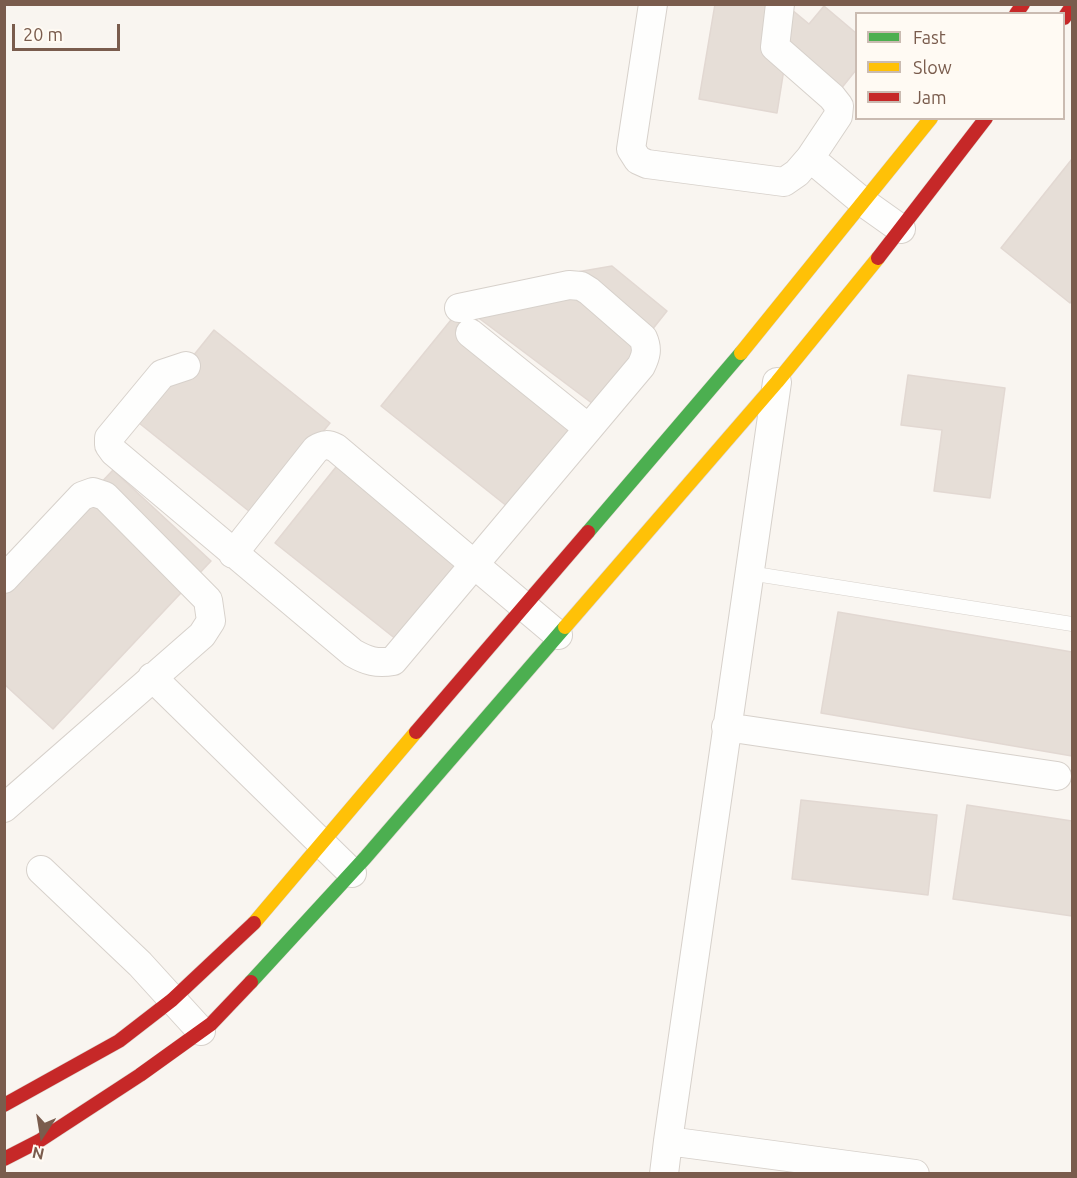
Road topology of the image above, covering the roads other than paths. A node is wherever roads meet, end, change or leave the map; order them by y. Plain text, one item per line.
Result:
1 (653, 4) edge
2 (780, 4) edge
3 (929, 120) edge
4 (984, 120) edge
5 (810, 158) junction
6 (863, 202) junction
7 (901, 229) junction
8 (186, 366) dead end
9 (777, 382) junction
10 (588, 428) junction
11 (233, 554) junction
12 (474, 565) junction
13 (749, 573) junction
14 (4, 579) edge
15 (525, 605) junction
16 (1072, 624) edge
17 (558, 635) junction
18 (152, 678) junction
19 (726, 727) junction
20 (1057, 776) dead end
21 (4, 808) edge
22 (321, 843) junction
23 (41, 870) dead end
24 (352, 873) junction
25 (172, 1000) junction
26 (201, 1031) junction
27 (4, 1105) edge
28 (668, 1140) junction
29 (4, 1159) edge
30 (664, 1173) edge
31 (915, 1173) edge

1 - 5 street
2 - 5 street
3 - 6 street
4 - 7 street
5 - 6 street
6 - 7 street
6 - 15 street
7 - 9 street
8 - 11 street
9 - 13 street
9 - 17 street
10 - 10 street
10 - 12 street
11 - 12 street
11 - 12 street
12 - 15 street
13 - 16 lane
13 - 19 street
14 - 18 street
15 - 17 street
15 - 22 street
17 - 24 street
18 - 21 street
18 - 22 street
19 - 20 street
19 - 28 street
22 - 24 street
22 - 25 street
23 - 25 street
24 - 26 street
25 - 26 street
25 - 27 street
26 - 29 street
28 - 30 street
28 - 31 street

